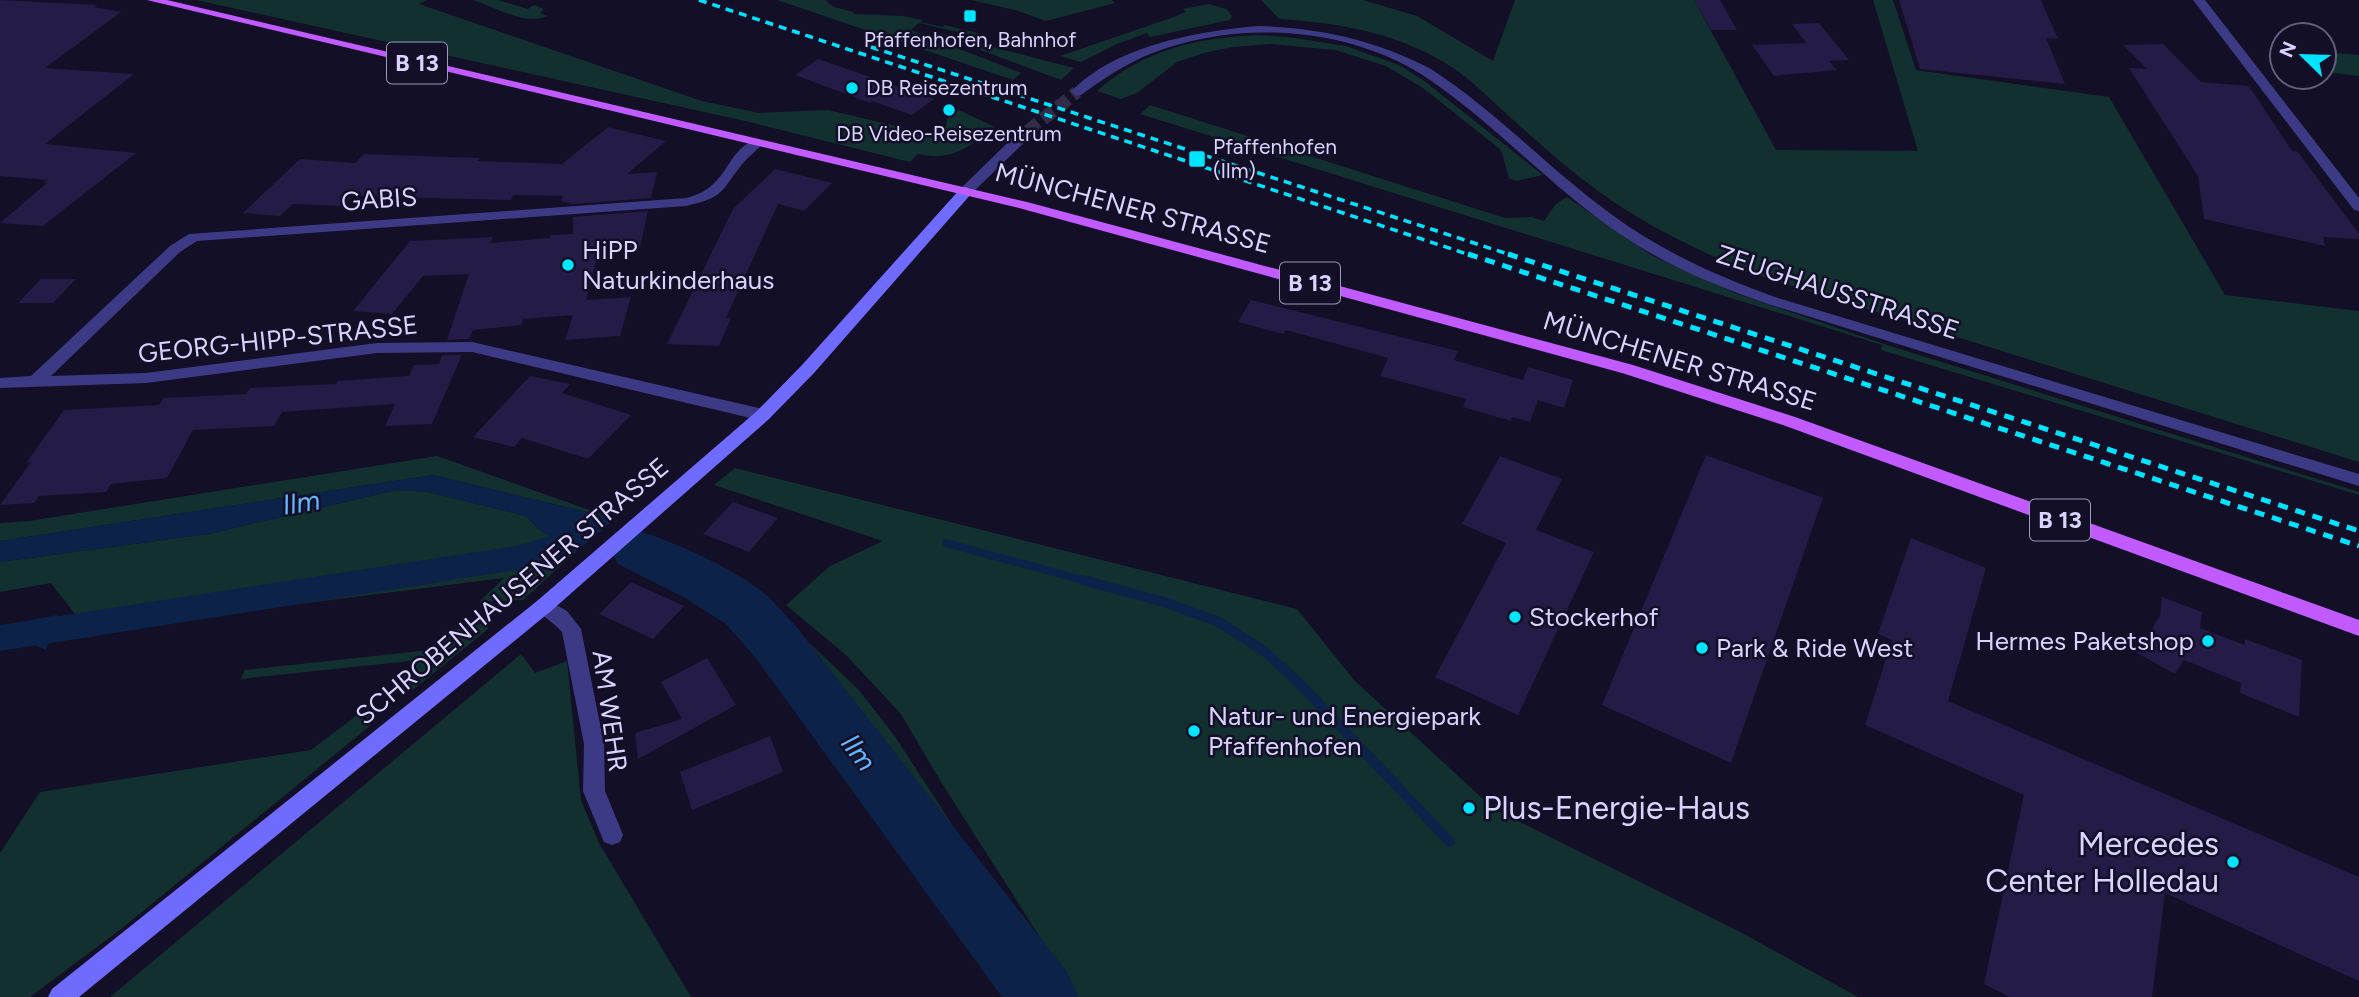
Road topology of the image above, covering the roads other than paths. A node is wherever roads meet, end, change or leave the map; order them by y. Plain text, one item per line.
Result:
1 (153, 0) edge
2 (2199, 0) edge
3 (1077, 92) tunnel mouth
4 (1028, 131) tunnel mouth
5 (757, 142) junction
6 (966, 191) junction
7 (2359, 207) edge
8 (0, 383) edge
9 (34, 383) junction
10 (763, 415) junction
11 (2359, 481) edge
12 (544, 606) junction
13 (2359, 628) edge
14 (612, 835) dead end
15 (60, 997) edge

1 - 5 main road, MÜNCHENER STRASSE / B 13
2 - 7 street
3 - 11 street, ZEUGHAUSSTRASSE
4 - 6 street
5 - 6 main road, MÜNCHENER STRASSE / B 13
5 - 9 street, GABIS
6 - 10 main road, SCHROBENHAUSENER STRASSE
6 - 13 main road, MÜNCHENER STRASSE / B 13
8 - 9 street, GEORG-HIPP-STRASSE
9 - 10 street, GEORG-HIPP-STRASSE
10 - 12 main road, SCHROBENHAUSENER STRASSE
12 - 14 street, AM WEHR
12 - 15 main road, SCHROBENHAUSENER STRASSE

